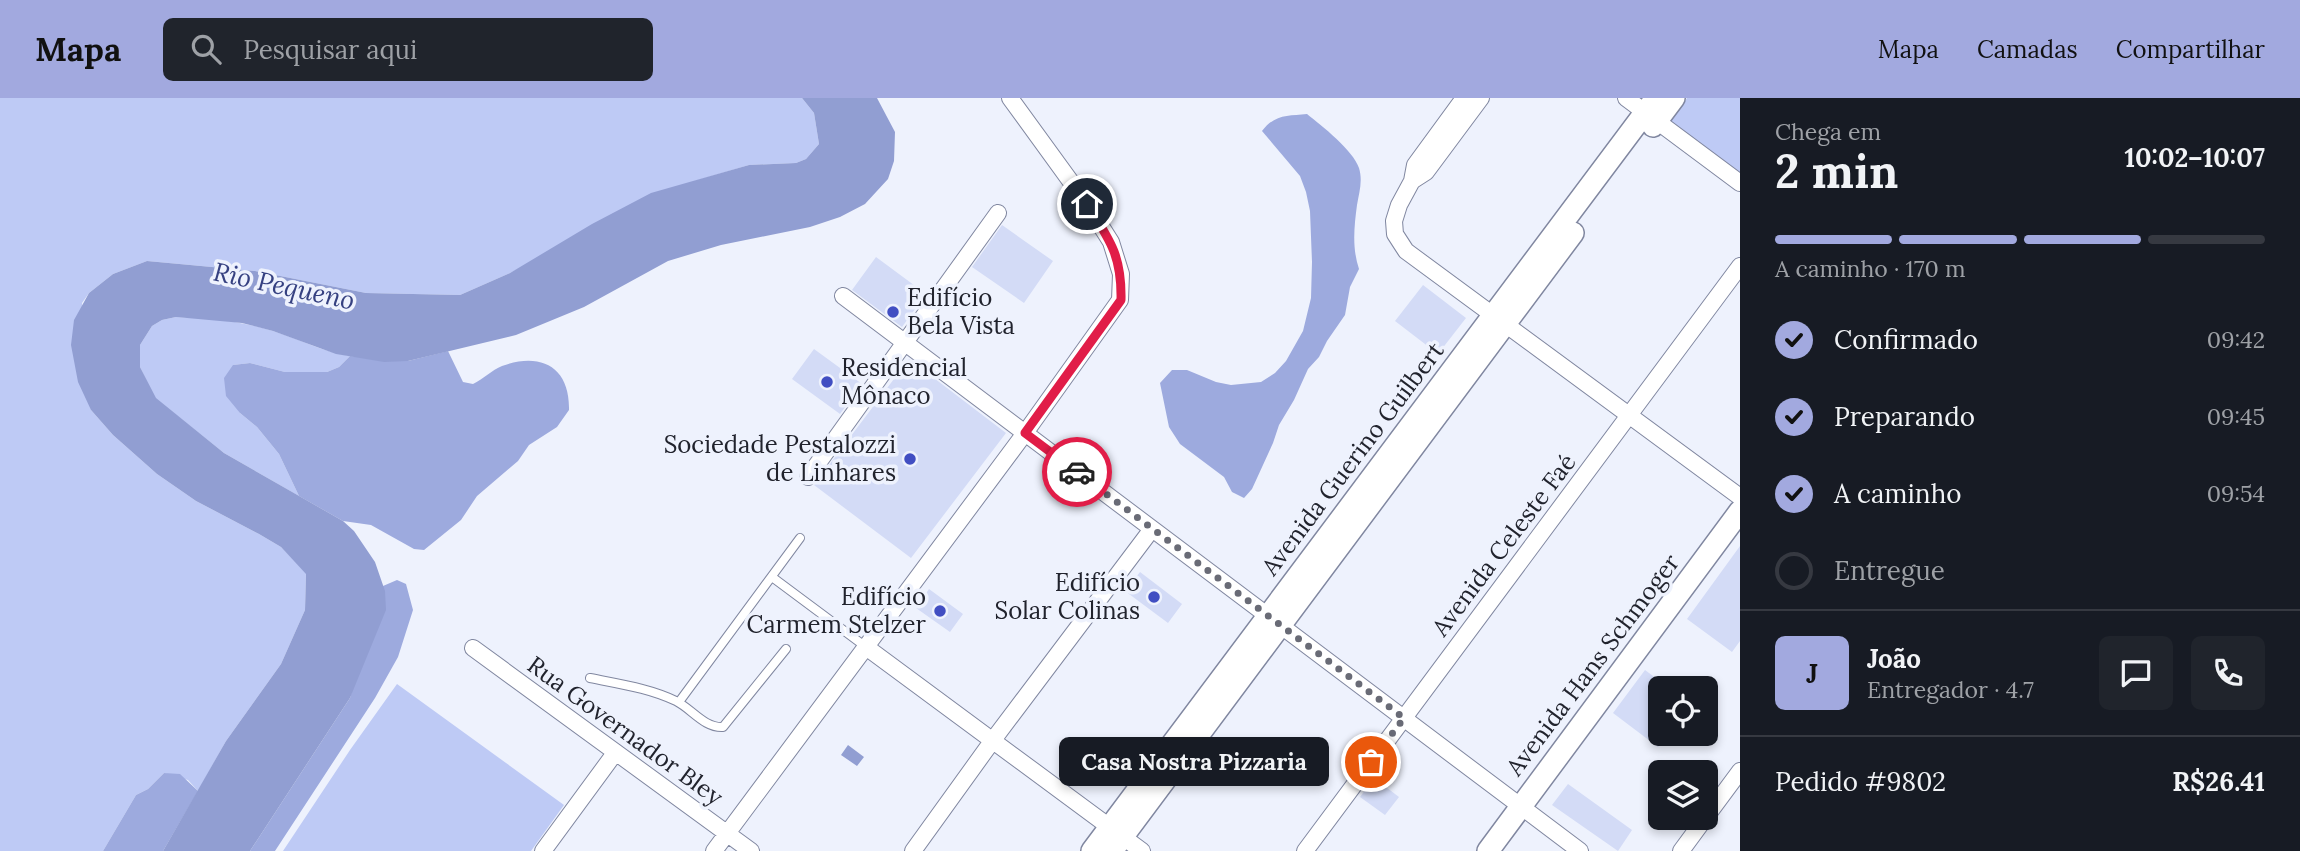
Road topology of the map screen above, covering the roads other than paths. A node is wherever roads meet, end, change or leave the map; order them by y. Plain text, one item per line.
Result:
1 (1010, 98) edge
2 (1464, 98) edge
3 (1481, 98) edge
4 (1626, 98) edge
5 (1674, 98) edge
6 (1652, 110) edge
7 (1412, 181) junction
8 (1740, 183) edge
9 (998, 213) dead end
10 (1740, 266) edge
11 (843, 296) dead end
12 (1499, 320) junction
13 (906, 344) junction
14 (1629, 416) junction
15 (1025, 433) junction
16 (808, 477) dead end
17 (1740, 497) edge
18 (1740, 511) edge
19 (1740, 527) edge
20 (1152, 529) junction
21 (800, 538) dead end
22 (772, 577) junction
23 (1274, 620) junction
24 (866, 646) junction
25 (473, 648) dead end
26 (786, 649) dead end
27 (590, 678) dead end
28 (678, 702) junction
29 (1404, 718) junction
30 (993, 740) junction
31 (615, 753) junction
32 (1740, 771) edge
33 (1718, 801) edge
34 (1525, 809) junction
35 (1696, 830) edge
36 (726, 833) junction
37 (1115, 838) edge
38 (543, 851) edge
39 (714, 851) edge
40 (751, 851) edge
41 (913, 851) edge
42 (1092, 851) edge
43 (1142, 851) edge
44 (1305, 851) edge
45 (1488, 851) edge
46 (1500, 851) edge
47 (1580, 851) edge
48 (1681, 851) edge

1 - 15 street
2 - 7 street
3 - 7 street
4 - 6 street
5 - 6 main road, Avenida Guerino Guilbert
6 - 8 street
6 - 12 main road, Avenida Guerino Guilbert
7 - 12 street
9 - 13 street
10 - 14 street, Avenida Celeste Faé
11 - 13 street
12 - 14 street
12 - 23 main road, Avenida Guerino Guilbert
13 - 15 street
13 - 16 street
14 - 17 street
14 - 29 street, Avenida Celeste Faé
15 - 20 street
15 - 24 street
18 - 34 main road, Avenida Hans Schmoger
19 - 34 main road, Avenida Hans Schmoger
20 - 23 street
20 - 30 street
21 - 22 lane
22 - 24 lane
22 - 28 lane
23 - 29 street
23 - 37 main road, Avenida Guerino Guilbert
24 - 30 street
24 - 36 street
25 - 31 street, Rua Governador Bley
26 - 28 lane
27 - 28 lane
29 - 34 street
29 - 44 street, Avenida Celeste Faé
30 - 37 street
30 - 41 street
31 - 36 street, Rua Governador Bley
31 - 38 street
32 - 33 street
34 - 45 main road, Avenida Hans Schmoger
34 - 46 main road, Avenida Hans Schmoger
34 - 47 street
35 - 48 street
36 - 39 street
36 - 40 street, Rua Governador Bley
37 - 42 main road, Avenida Guerino Guilbert
37 - 43 street

